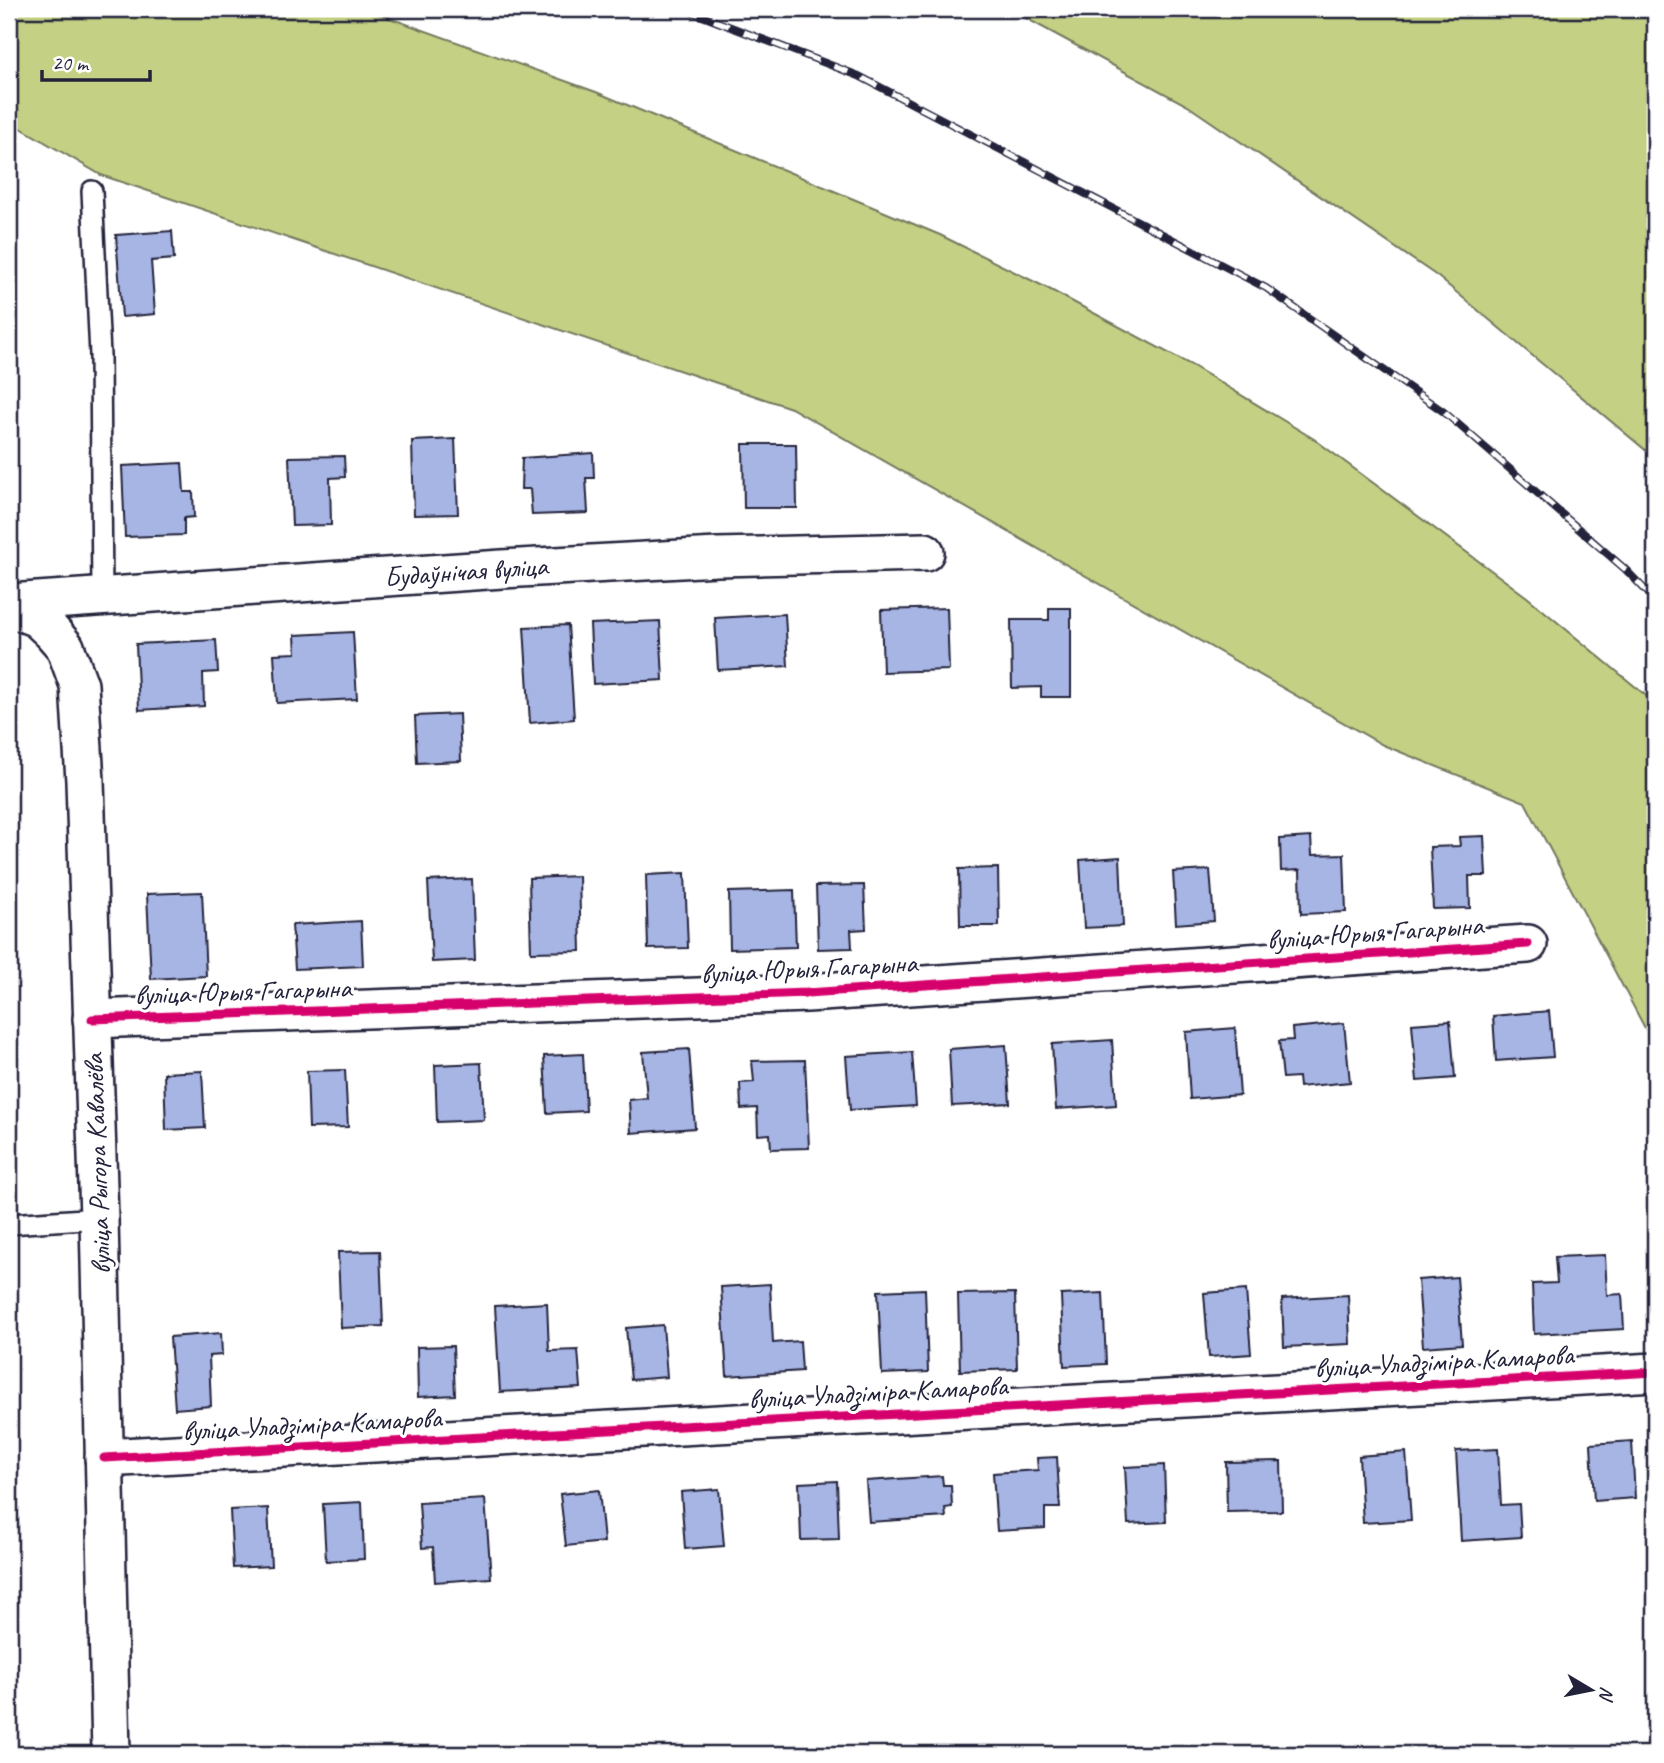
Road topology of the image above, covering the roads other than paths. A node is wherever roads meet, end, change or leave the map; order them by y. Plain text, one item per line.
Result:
1 (92, 191) dead end
2 (925, 552) dead end
3 (102, 596) junction
4 (9, 605) edge
5 (1528, 944) dead end
6 (92, 1019) junction
7 (99, 1218) junction
8 (9, 1224) edge
9 (1655, 1371) edge
10 (104, 1458) junction
11 (111, 1754) edge

1 - 3 lane
2 - 3 street, Будаўнічая вуліца
3 - 4 street, Будаўнічая вуліца
4 - 6 street, вуліца Рыгора Кавалёва
5 - 6 street, вуліца Юрыя Гагарына
6 - 7 street, вуліца Рыгора Кавалёва
7 - 8 lane
7 - 10 street, вуліца Рыгора Кавалёва
9 - 10 street, вуліца Уладзіміра Камарова
10 - 11 street, вуліца Рыгора Кавалёва

